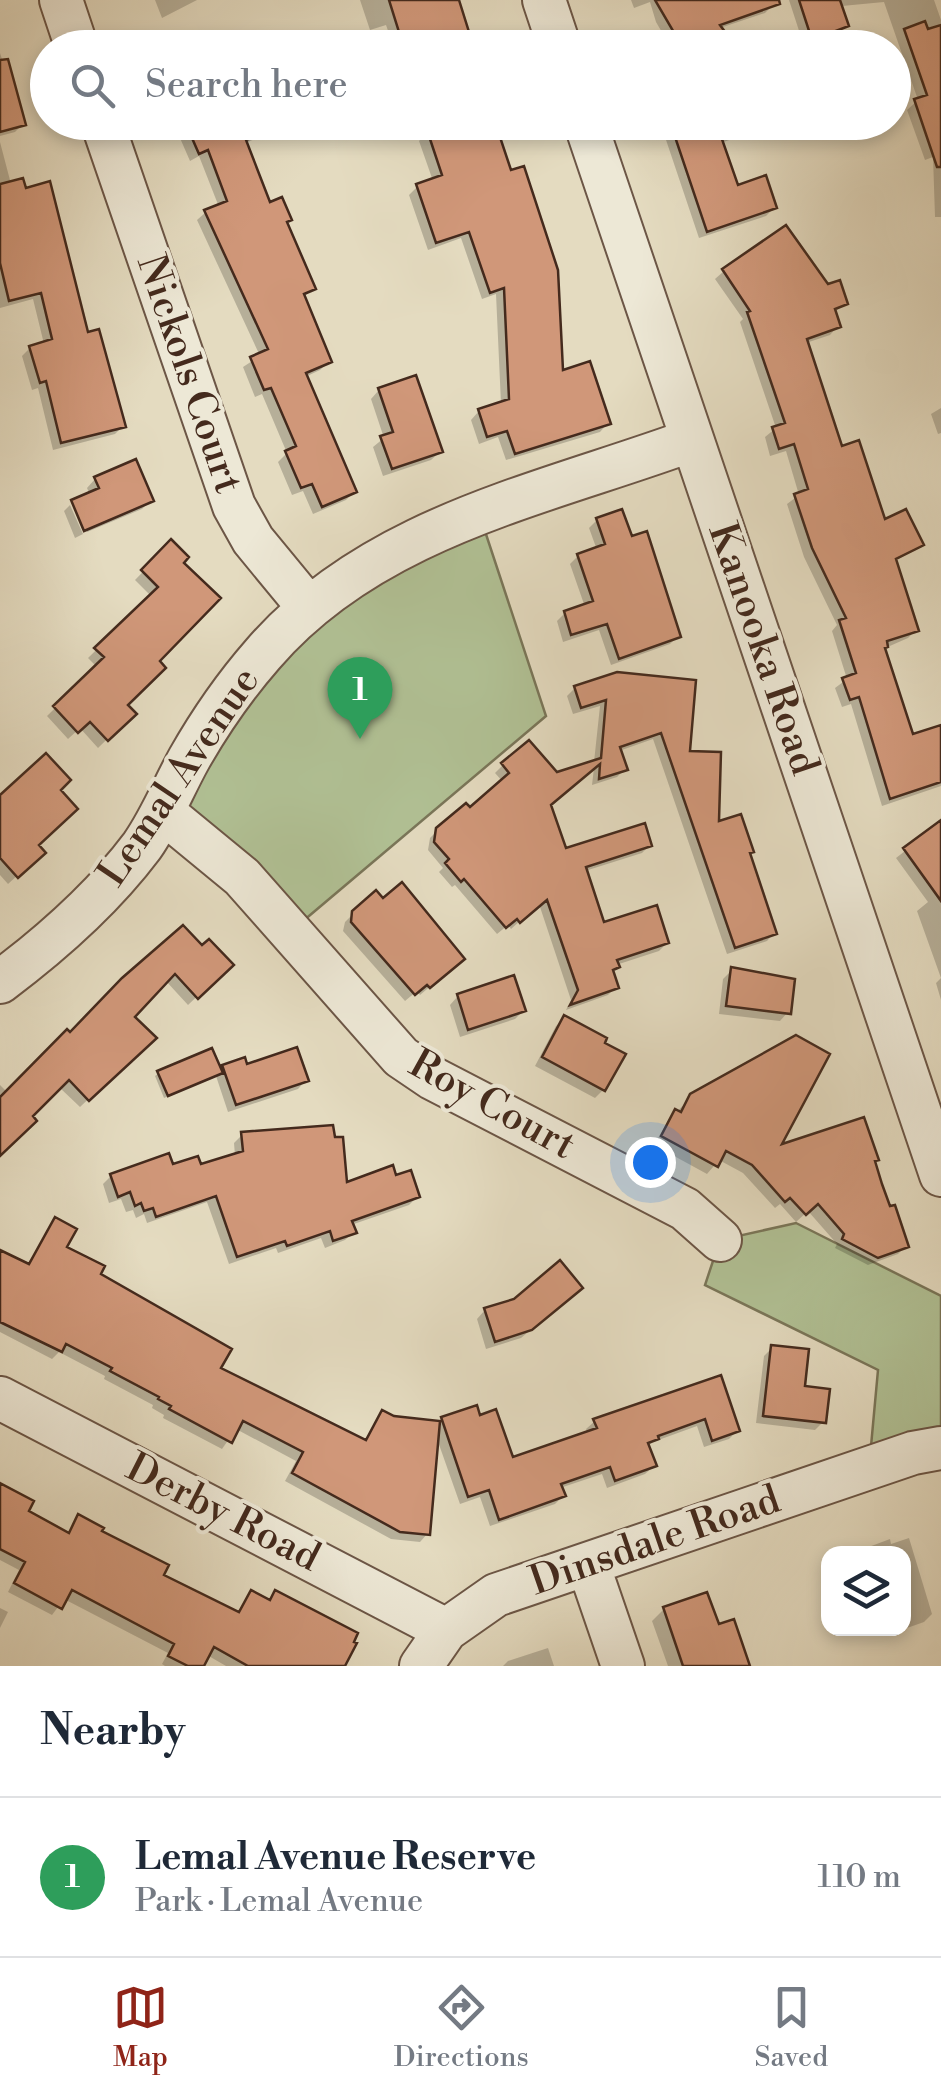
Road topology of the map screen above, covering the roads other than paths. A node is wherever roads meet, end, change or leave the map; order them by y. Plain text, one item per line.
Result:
1 (61, 0) edge
2 (544, 0) edge
3 (71, 30) edge
4 (554, 30) edge
5 (108, 140) edge
6 (591, 140) edge
7 (692, 440) junction
8 (310, 608) junction
9 (163, 812) junction
10 (0, 982) edge
11 (941, 1174) edge
12 (720, 1240) dead end
13 (0, 1398) edge
14 (932, 1445) edge
15 (588, 1564) junction
16 (446, 1630) junction
17 (421, 1666) edge
18 (623, 1666) edge

1 - 3 street
2 - 4 street
5 - 8 street, Nickols Court
6 - 7 street, Kanooka Road
7 - 8 street, Lemal Avenue
7 - 11 street, Kanooka Road
8 - 9 street, Lemal Avenue
9 - 10 street, Lemal Avenue
9 - 12 street, Roy Court
13 - 16 street, Derby Road
14 - 15 street, Dinsdale Road
15 - 16 street, Dinsdale Road
15 - 18 street
16 - 17 street, Dinsdale Road

